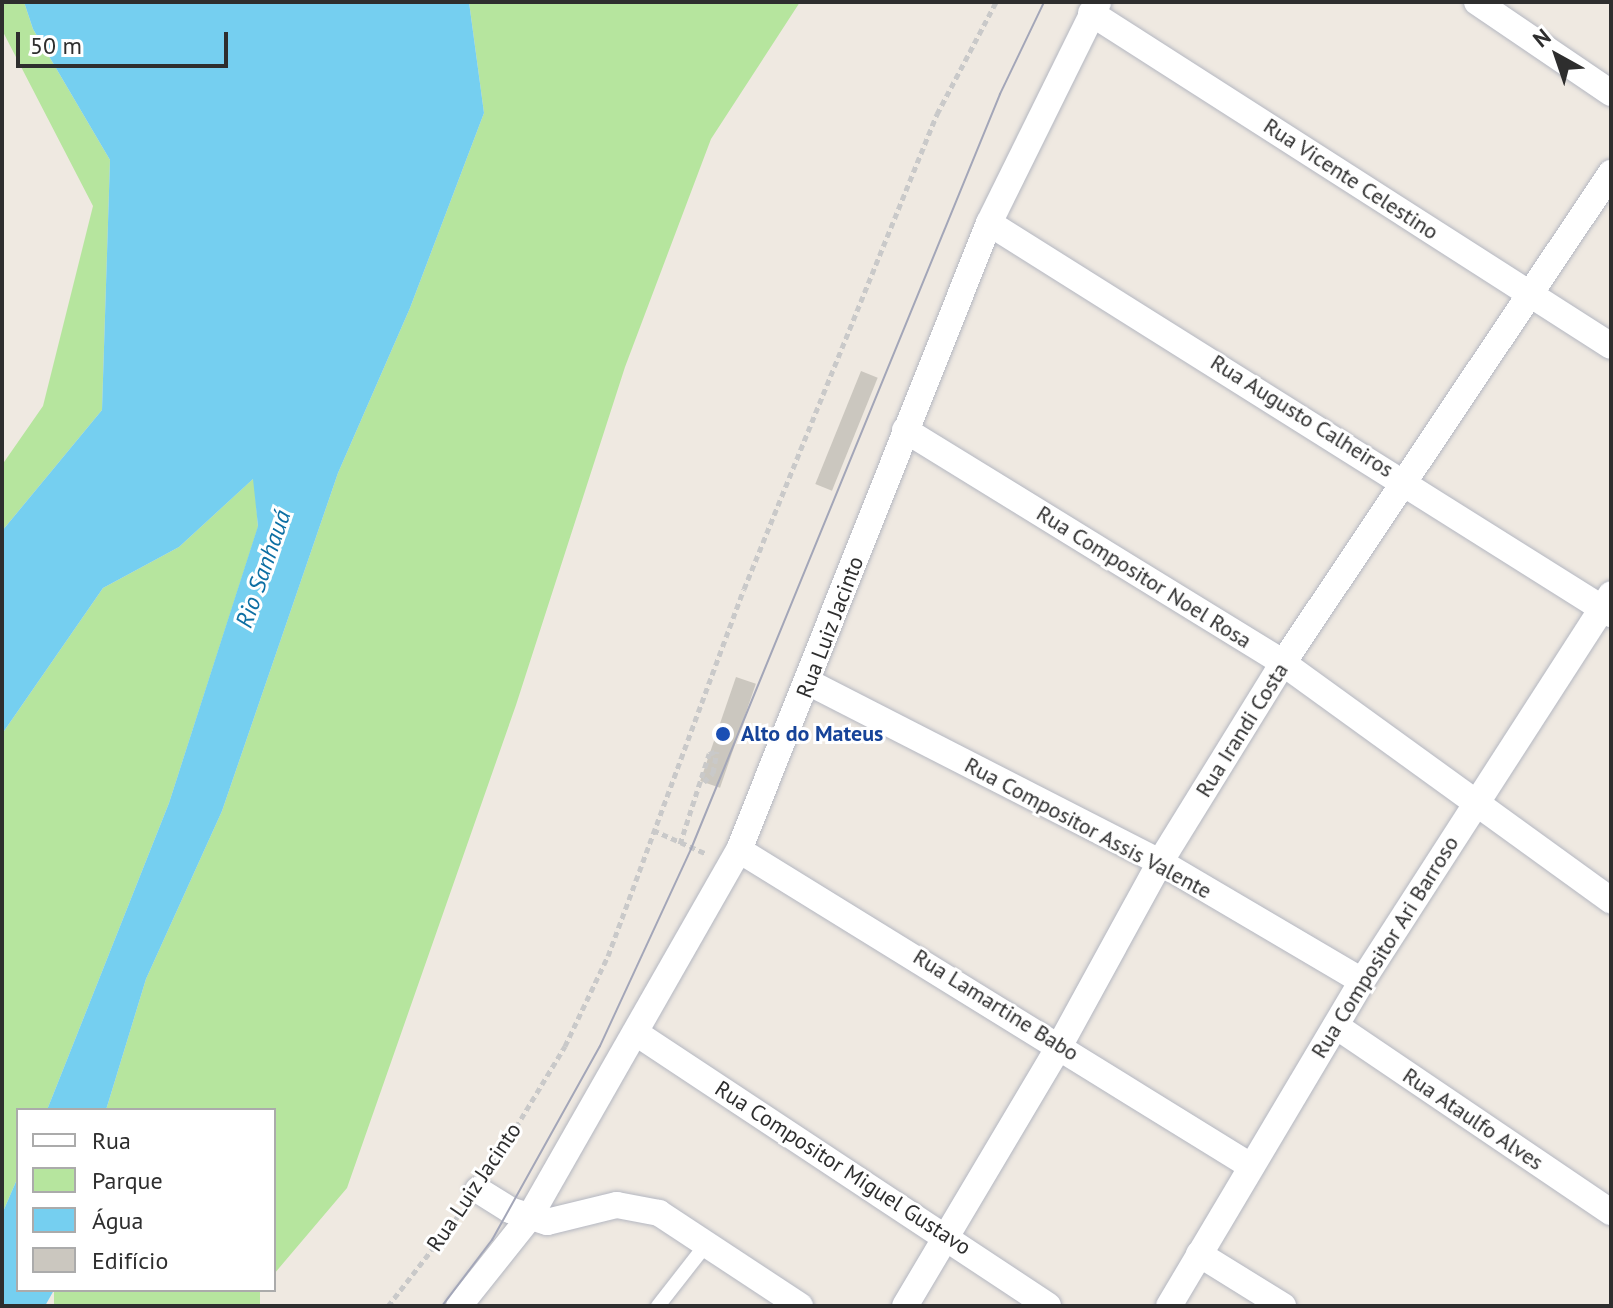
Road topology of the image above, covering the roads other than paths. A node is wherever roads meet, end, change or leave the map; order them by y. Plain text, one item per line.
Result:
1 (1477, 2) edge
2 (1094, 8) edge
3 (1611, 93) edge
4 (1611, 173) edge
5 (989, 223) junction
6 (1528, 292) junction
7 (1611, 346) edge
8 (905, 430) junction
9 (1402, 478) junction
10 (1608, 605) edge
11 (1283, 663) junction
12 (810, 683) junction
13 (1474, 804) junction
14 (739, 850) junction
15 (1160, 862) junction
16 (1611, 900) edge
17 (1362, 981) junction
18 (1336, 1026) junction
19 (636, 1033) junction
20 (1060, 1045) junction
21 (1249, 1165) junction
22 (478, 1190) road end
23 (1611, 1212) edge
24 (529, 1218) junction
25 (947, 1236) junction
26 (709, 1241) junction
27 (1199, 1254) junction
28 (459, 1306) edge
29 (658, 1306) edge
30 (800, 1306) edge
31 (905, 1306) edge
32 (1048, 1306) edge
33 (1169, 1306) edge
34 (1283, 1306) edge

1 - 3 street
2 - 5 street, Rua Luiz Jacinto
2 - 6 street, Rua Vicente Celestino
4 - 6 street, Rua Irandi Costa
5 - 8 street, Rua Luiz Jacinto
5 - 9 street, Rua Augusto Calheiros
6 - 7 street, Rua Vicente Celestino
6 - 9 street, Rua Irandi Costa
8 - 11 street, Rua Compositor Noel Rosa
8 - 12 street, Rua Luiz Jacinto
9 - 10 street, Rua Augusto Calheiros
9 - 11 street, Rua Irandi Costa
10 - 13 street, Rua Compositor Ari Barroso
11 - 13 street, Rua Compositor Noel Rosa
11 - 15 street, Rua Irandi Costa
12 - 14 street, Rua Luiz Jacinto
12 - 15 street, Rua Compositor Assis Valente
13 - 16 street, Rua Compositor Noel Rosa
13 - 17 street, Rua Compositor Ari Barroso
14 - 19 street, Rua Luiz Jacinto
14 - 20 street, Rua Lamartine Babo
15 - 17 street, Rua Compositor Assis Valente
15 - 20 street, Rua Irandi Costa
17 - 18 street, Rua Compositor Ari Barroso
18 - 21 street, Rua Compositor Ari Barroso
18 - 23 street, Rua Ataulfo Alves
19 - 24 street, Rua Luiz Jacinto
19 - 25 street, Rua Compositor Miguel Gustavo
20 - 21 street, Rua Lamartine Babo
20 - 25 street, Rua Irandi Costa
21 - 27 street, Rua Compositor Ari Barroso
22 - 24 street
24 - 26 street
24 - 28 street, Rua Luiz Jacinto
25 - 31 street, Rua Irandi Costa
25 - 32 street, Rua Compositor Miguel Gustavo
26 - 29 lane
26 - 30 street
27 - 33 street, Rua Compositor Ari Barroso
27 - 34 street

